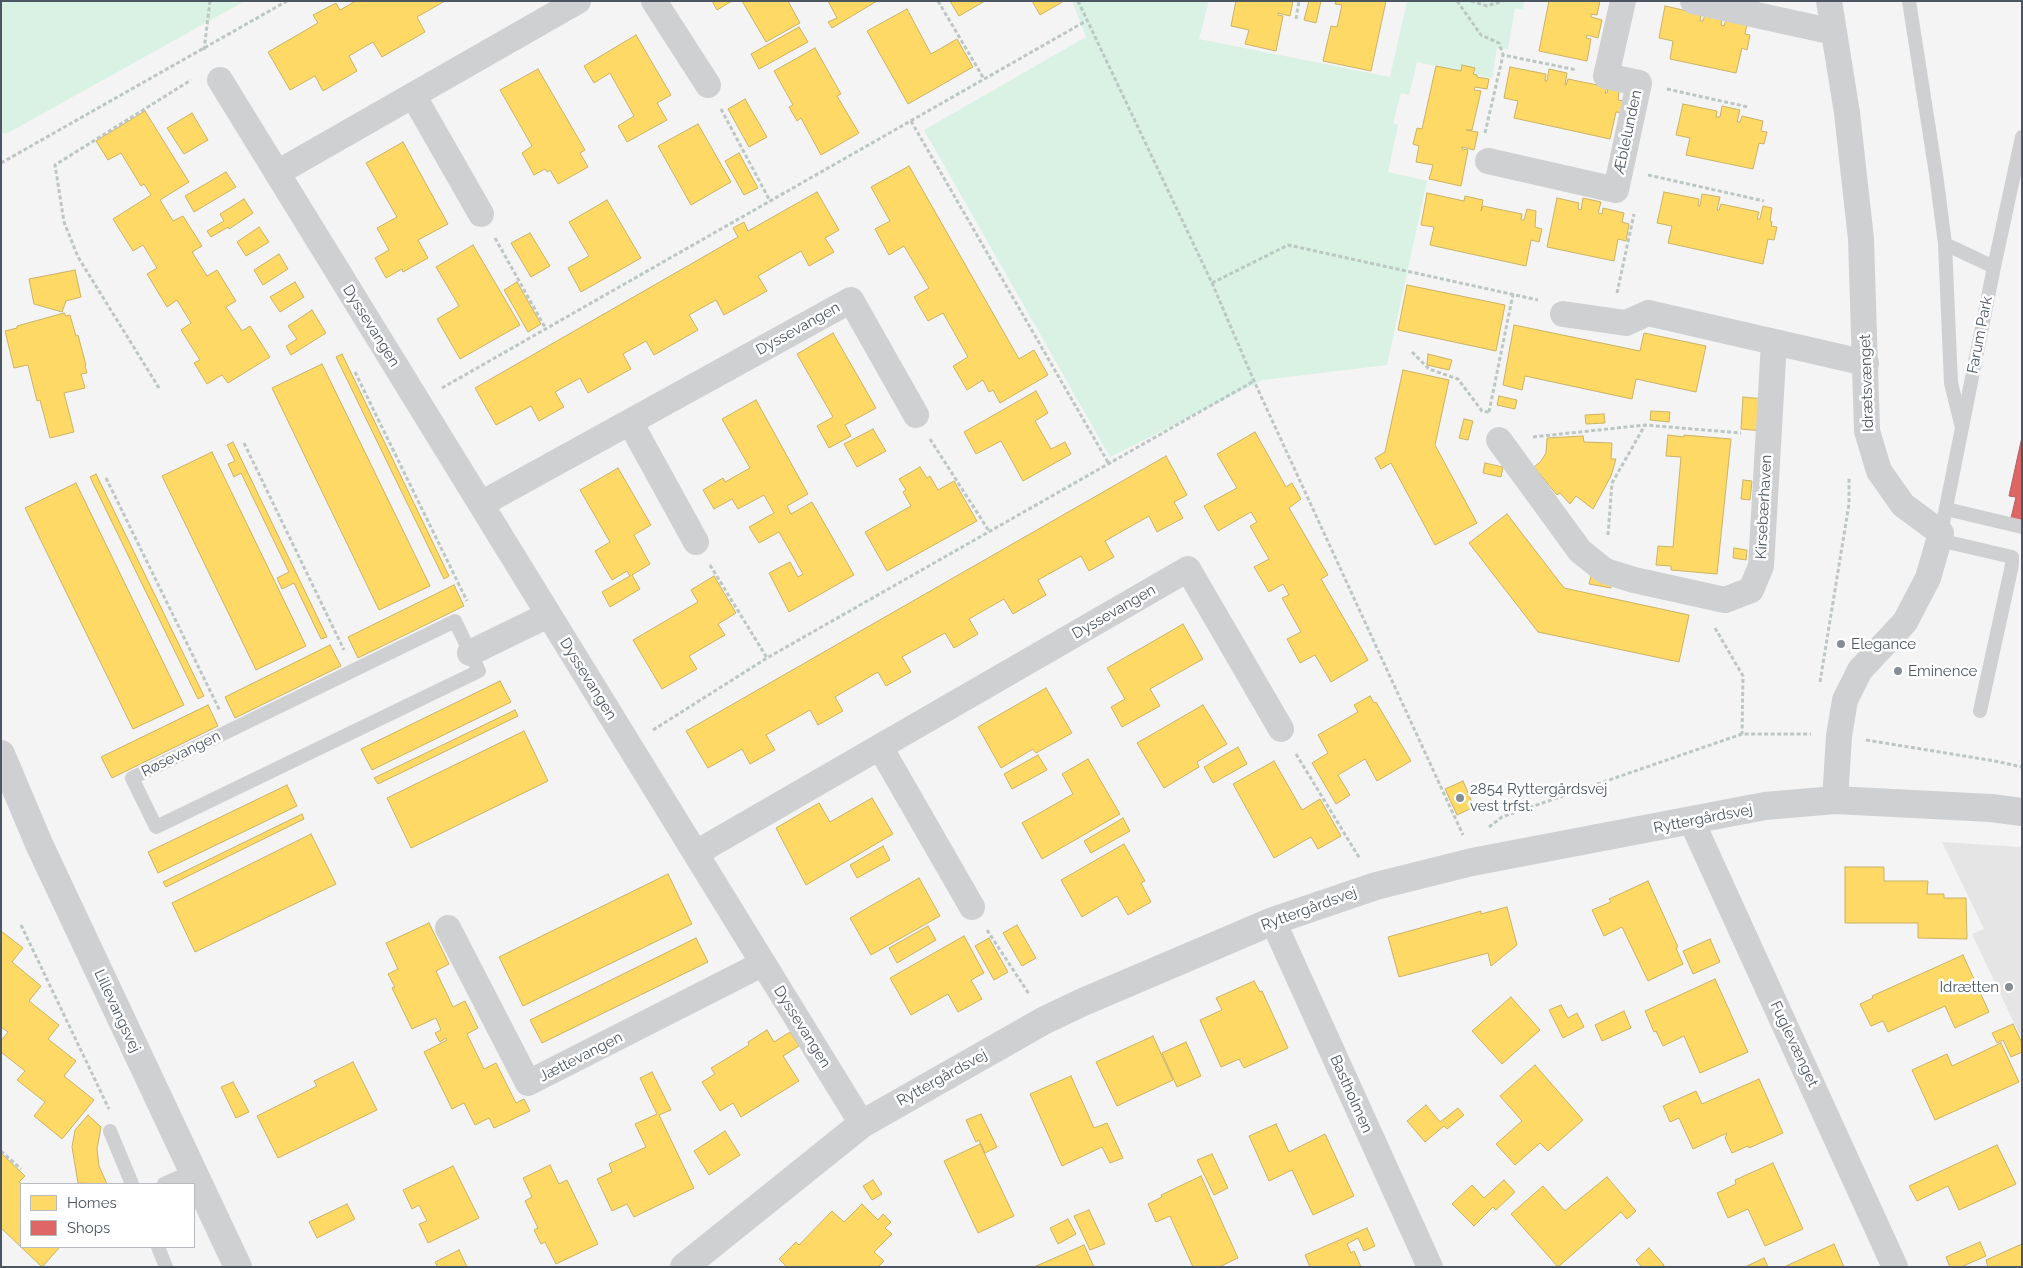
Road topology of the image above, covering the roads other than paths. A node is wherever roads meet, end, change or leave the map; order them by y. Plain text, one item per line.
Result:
1 (578, 1) edge
2 (654, 1) edge
3 (1623, 1) edge
4 (1693, 1) edge
5 (1829, 1) edge
6 (1909, 1) edge
7 (1736, 6) edge
8 (1834, 32) junction
9 (208, 79) road end
10 (708, 85) road end
11 (413, 96) junction
12 (2022, 137) edge
13 (1488, 162) road end
14 (277, 173) junction
15 (481, 214) road end
16 (1945, 244) junction
17 (1994, 267) junction
18 (1563, 314) road end
19 (1774, 342) junction
20 (1866, 363) junction
21 (916, 415) road end
22 (630, 422) junction
23 (1962, 428) junction
24 (1499, 440) road end
25 (481, 504) junction
26 (2022, 527) edge
27 (1942, 528) junction
28 (696, 542) road end
29 (548, 615) junction
30 (470, 653) junction
31 (1980, 711) dead end
32 (1280, 729) road end
33 (880, 747) junction
34 (1, 754) edge
35 (1835, 800) junction
36 (2022, 812) edge
37 (1692, 822) junction
38 (696, 853) junction
39 (972, 907) road end
40 (1273, 921) junction
41 (448, 928) dead end
42 (762, 964) junction
43 (862, 1124) junction
44 (110, 1131) road end
45 (193, 1171) junction
46 (132, 1183) edge
47 (166, 1183) edge
48 (158, 1248) edge
49 (692, 1264) edge
50 (166, 1267) edge
51 (238, 1267) edge
52 (1430, 1267) edge
53 (1896, 1267) edge

1 - 11 street
2 - 10 street
3 - 13 street, Æblelunden
4 - 7 street
5 - 8 street, Idrætsvænget
6 - 16 lane
7 - 8 street
8 - 20 street, Idrætsvænget
9 - 14 street, Dyssevangen
11 - 14 street
11 - 15 street
12 - 17 lane, Farum Park
14 - 25 street, Dyssevangen
16 - 17 lane
16 - 23 lane
17 - 23 lane, Farum Park
18 - 19 street
19 - 20 street
19 - 24 street, Kirsebærhaven
20 - 27 street, Idrætsvænget
21 - 22 street, Dyssevangen
22 - 25 street, Dyssevangen
22 - 28 street
23 - 27 lane, Farum Park
25 - 29 street, Dyssevangen
26 - 27 lane
27 - 31 lane
27 - 35 street
29 - 30 street
29 - 38 street, Dyssevangen
30 - 30 lane, Røsevangen
32 - 33 street, Dyssevangen
33 - 38 street, Dyssevangen
33 - 39 street
34 - 45 street, Lillevangsvej
35 - 36 street, Ryttergårdsvej
35 - 37 street, Ryttergårdsvej
37 - 40 street, Ryttergårdsvej
37 - 53 street, Fuglevænget
38 - 42 street, Dyssevangen
40 - 43 street, Ryttergårdsvej
40 - 52 street, Bastholmen
41 - 42 street, Jættevangen
42 - 43 street, Dyssevangen
43 - 49 street, Ryttergårdsvej
44 - 46 lane
45 - 47 lane
45 - 51 street, Lillevangsvej
48 - 50 lane

